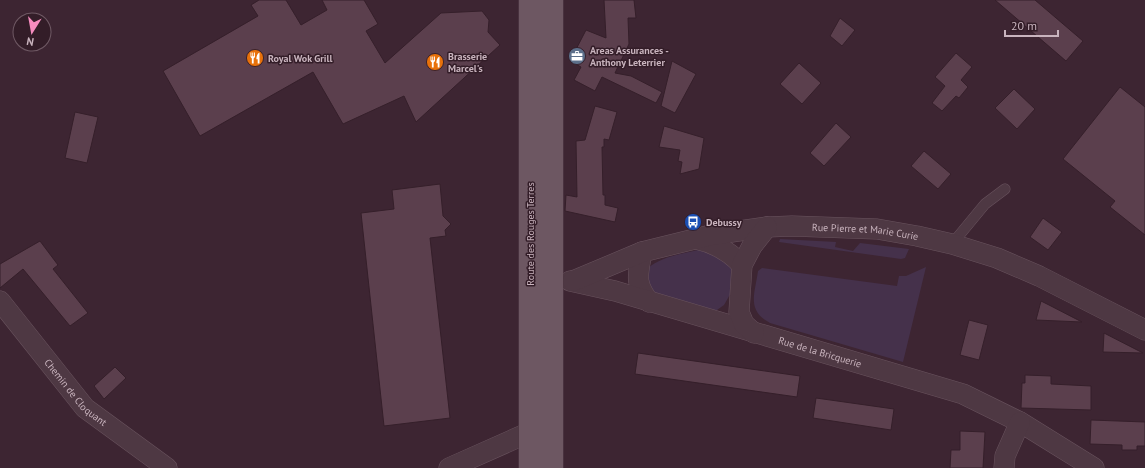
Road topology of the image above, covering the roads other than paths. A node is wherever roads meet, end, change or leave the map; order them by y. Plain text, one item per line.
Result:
1 (530, 0) edge
2 (552, 0) edge
3 (1005, 190) dead end
4 (767, 227) junction
5 (694, 239) junction
6 (952, 244) junction
7 (642, 252) junction
8 (742, 265) junction
9 (541, 280) junction
10 (573, 281) junction
11 (740, 292) junction
12 (0, 301) edge
13 (649, 302) junction
14 (706, 318) junction
15 (1145, 330) edge
16 (754, 333) junction
17 (1020, 422) junction
18 (530, 432) junction
19 (167, 468) edge
20 (448, 468) edge
21 (530, 468) edge
22 (552, 468) edge
23 (1004, 468) edge
24 (1094, 468) edge

1 - 9 main road, Route des Rouges Terres
2 - 9 main road, Route des Rouges Terres
3 - 6 lane
4 - 5 street, Rue Pierre et Marie Curie
4 - 6 street, Rue Pierre et Marie Curie
4 - 8 street
5 - 7 street, Rue Pierre et Marie Curie
5 - 8 street
6 - 15 street, Rue Pierre et Marie Curie
7 - 10 street, Rue Pierre et Marie Curie
7 - 13 street
8 - 11 street
9 - 10 street, Rue de la Bricquerie
9 - 18 main road, Route des Rouges Terres
9 - 22 main road, Route des Rouges Terres
10 - 13 street, Rue de la Bricquerie
11 - 14 street
11 - 16 street
12 - 19 street, Chemin de Cloquant
13 - 14 street, Rue de la Bricquerie
14 - 16 street, Rue de la Bricquerie
16 - 17 street, Rue de la Bricquerie
17 - 23 street
17 - 24 street, Rue de la Bricquerie
18 - 20 street
18 - 21 main road, Route des Rouges Terres

